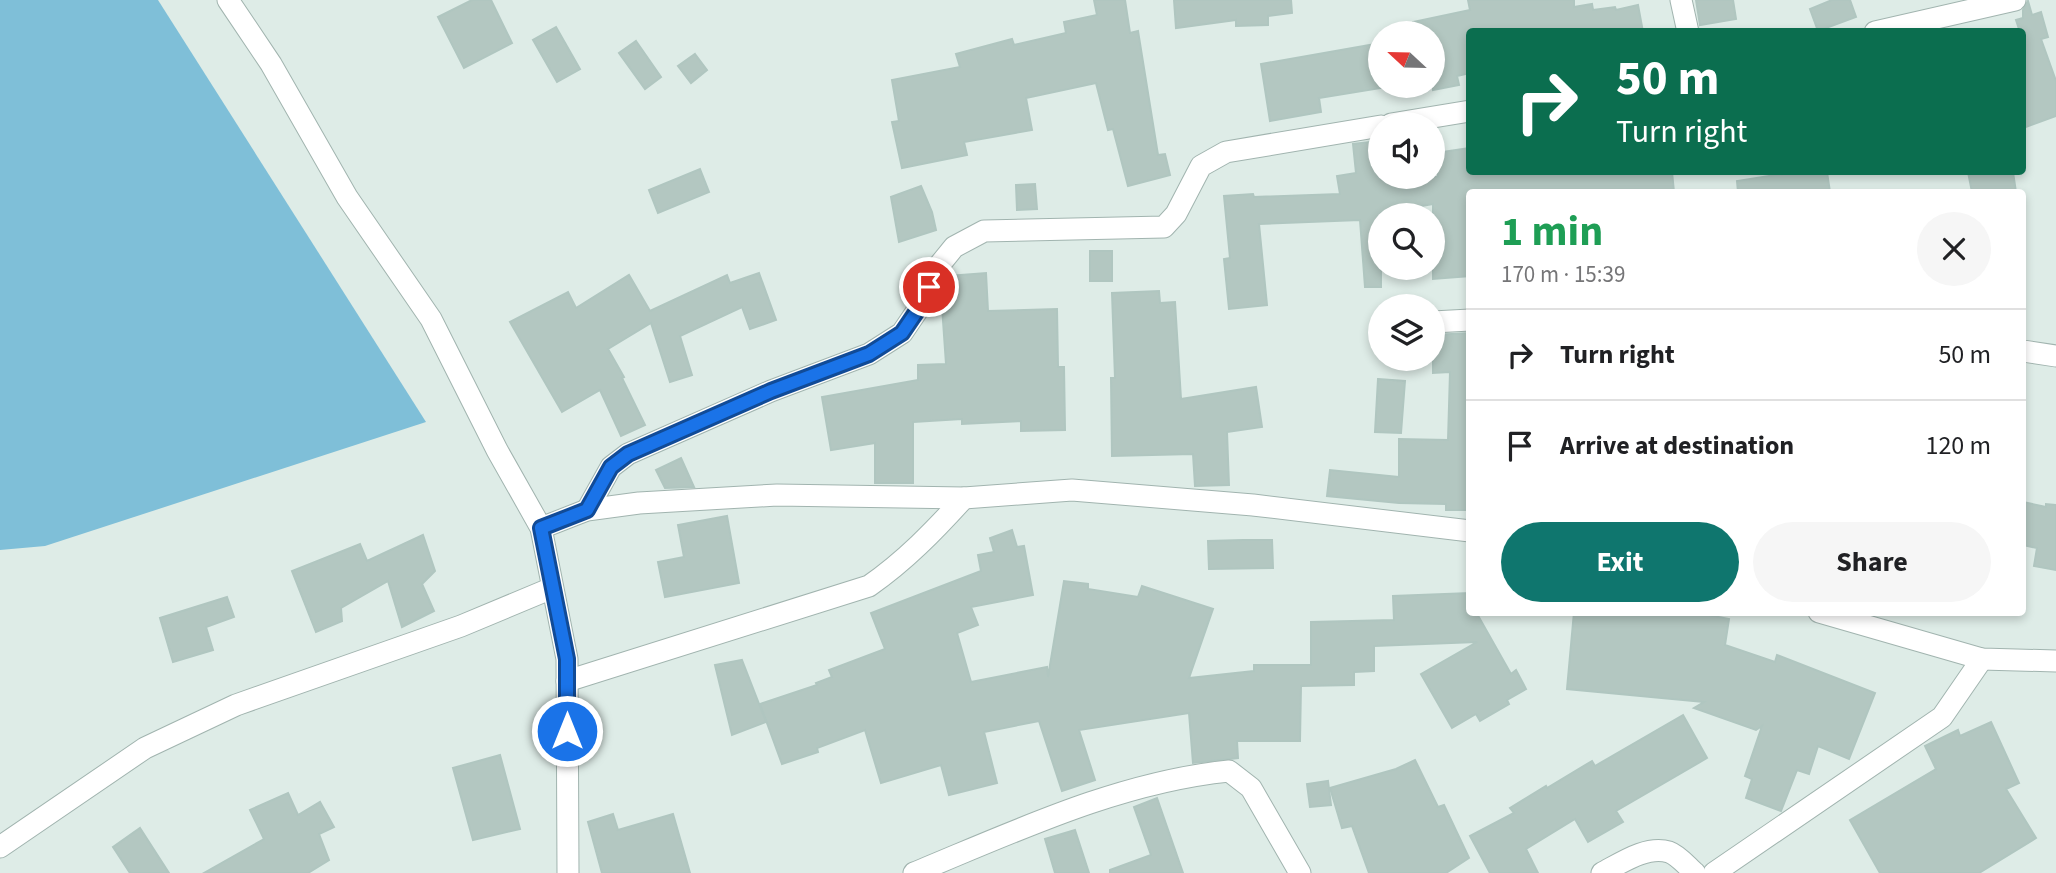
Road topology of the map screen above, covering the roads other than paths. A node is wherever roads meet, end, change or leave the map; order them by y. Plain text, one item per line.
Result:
1 (228, 0) edge
2 (1681, 0) edge
3 (2015, 0) edge
4 (1687, 28) edge
5 (1892, 28) edge
6 (1466, 112) edge
7 (1445, 115) edge
8 (1368, 128) edge
9 (1466, 320) edge
10 (1445, 321) edge
11 (2026, 351) edge
12 (2056, 356) edge
13 (964, 498) junction
14 (587, 510) junction
15 (541, 528) junction
16 (1466, 531) edge
17 (552, 588) junction
18 (1833, 616) edge
19 (1982, 659) junction
20 (2056, 661) edge
21 (567, 681) junction
22 (0, 847) edge
23 (566, 873) edge
24 (914, 873) edge
25 (1300, 873) edge
26 (1602, 873) edge
27 (1695, 873) edge
28 (1714, 873) edge

1 - 15 street
2 - 4 street
3 - 5 street
6 - 7 street
8 - 14 street
9 - 10 street
11 - 12 street
13 - 14 street
13 - 16 street
13 - 21 street
14 - 15 street
15 - 17 street
17 - 21 street
17 - 22 street
18 - 19 street
19 - 20 street
19 - 28 street
21 - 23 street
24 - 25 street
26 - 27 street

